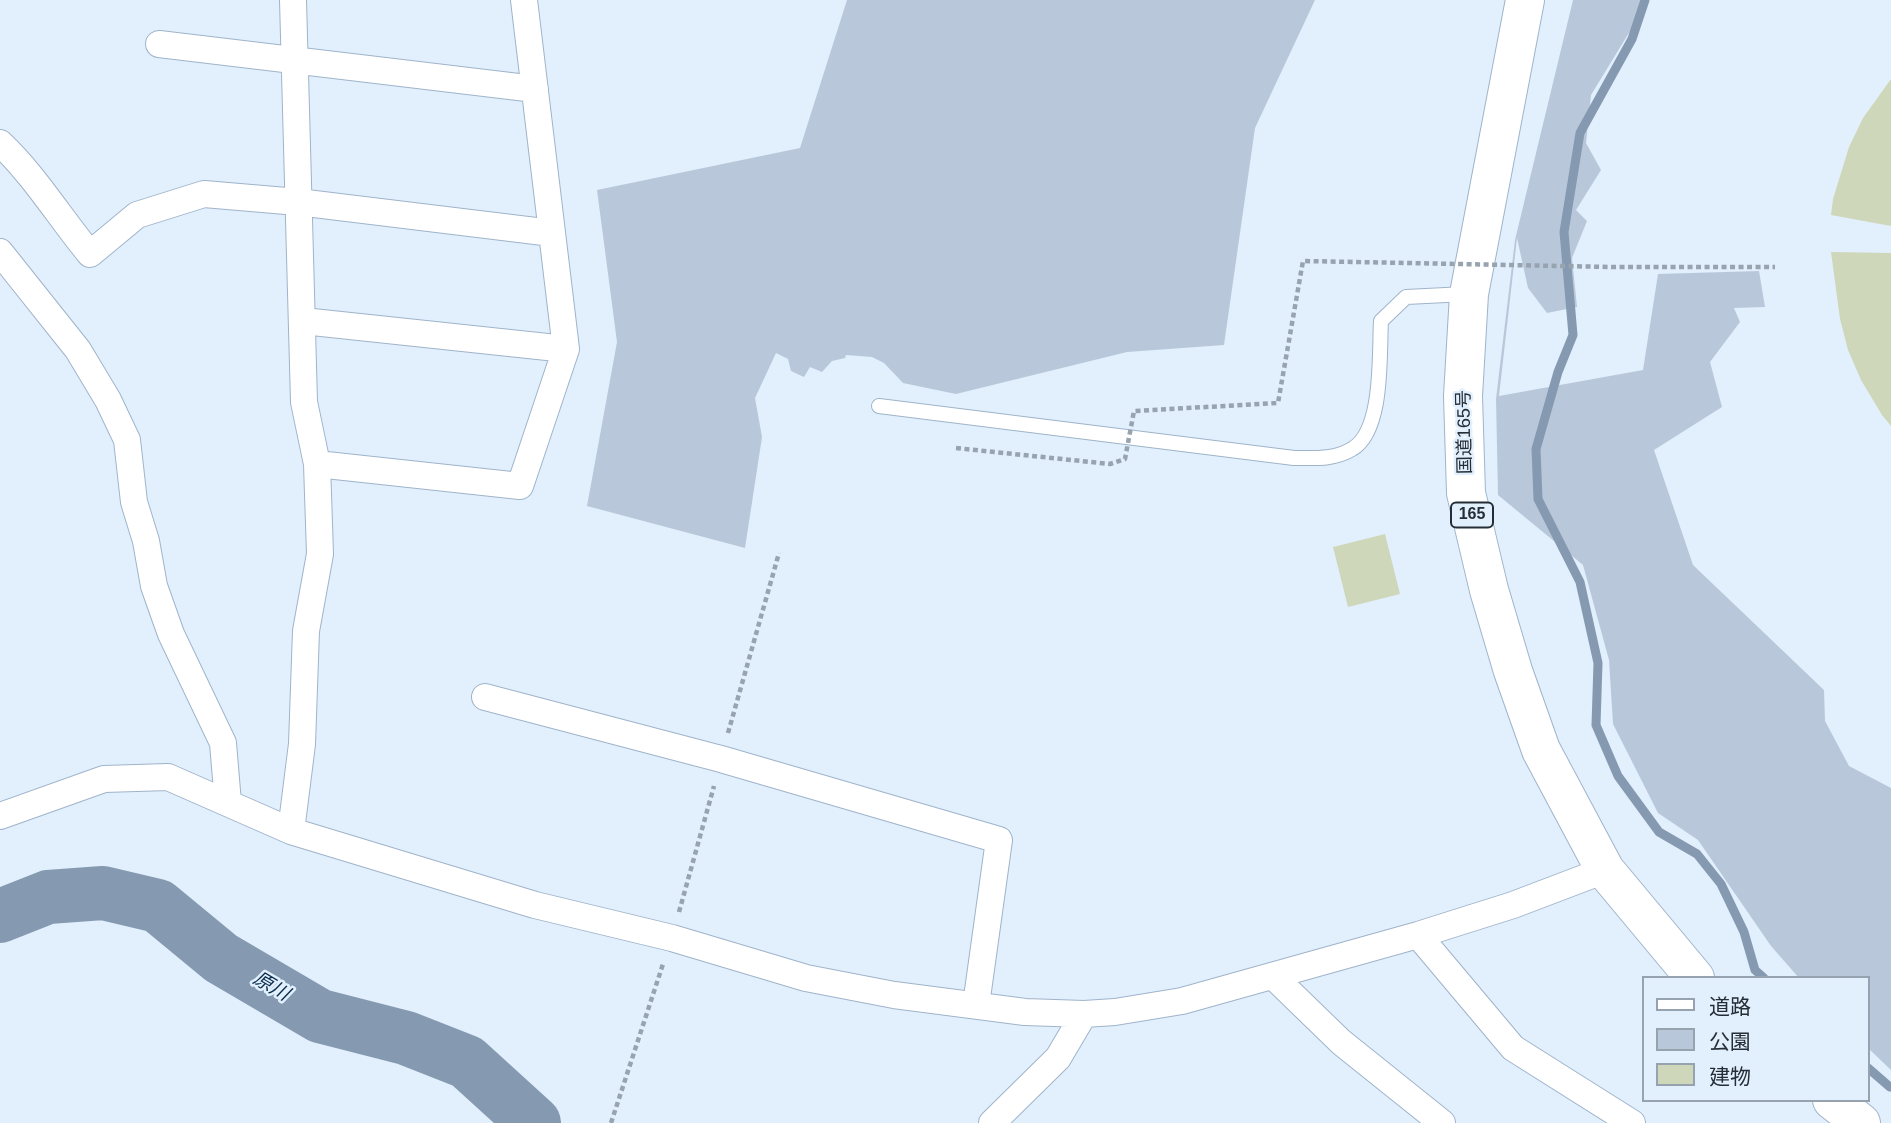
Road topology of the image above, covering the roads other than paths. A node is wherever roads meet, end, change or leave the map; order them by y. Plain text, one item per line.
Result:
1 (293, 0) edge
2 (524, 0) edge
3 (1525, 0) edge
4 (159, 44) dead end
5 (294, 61) junction
6 (535, 89) junction
7 (0, 144) edge
8 (298, 202) junction
9 (552, 233) junction
10 (0, 252) edge
11 (1469, 293) junction
12 (303, 321) junction
13 (566, 349) junction
14 (879, 406) dead end
15 (317, 464) junction
16 (485, 697) dead end
17 (228, 803) junction
18 (0, 816) edge
19 (291, 831) junction
20 (1605, 870) junction
21 (1418, 935) junction
22 (1273, 976) junction
23 (1693, 976) edge
24 (976, 1005) junction
25 (1084, 1014) junction
26 (1835, 1102) edge
27 (992, 1123) edge
28 (1442, 1123) edge
29 (1632, 1123) edge
30 (1861, 1123) edge

1 - 5 street
2 - 6 street
3 - 11 highway, 国道165号 / 165
4 - 5 street
5 - 6 street
5 - 8 street
6 - 9 street
7 - 8 street
8 - 9 street
8 - 12 street
9 - 13 street
10 - 17 street
11 - 14 lane
11 - 20 highway, 国道165号 / 165
12 - 13 street
12 - 15 street
13 - 15 street
15 - 19 street
16 - 24 street
17 - 18 street
17 - 19 street
19 - 24 street
20 - 21 street
20 - 23 highway, 国道165号 / 165
21 - 22 street
21 - 29 street
22 - 25 street
22 - 28 street
24 - 25 street
25 - 27 street
26 - 30 highway

